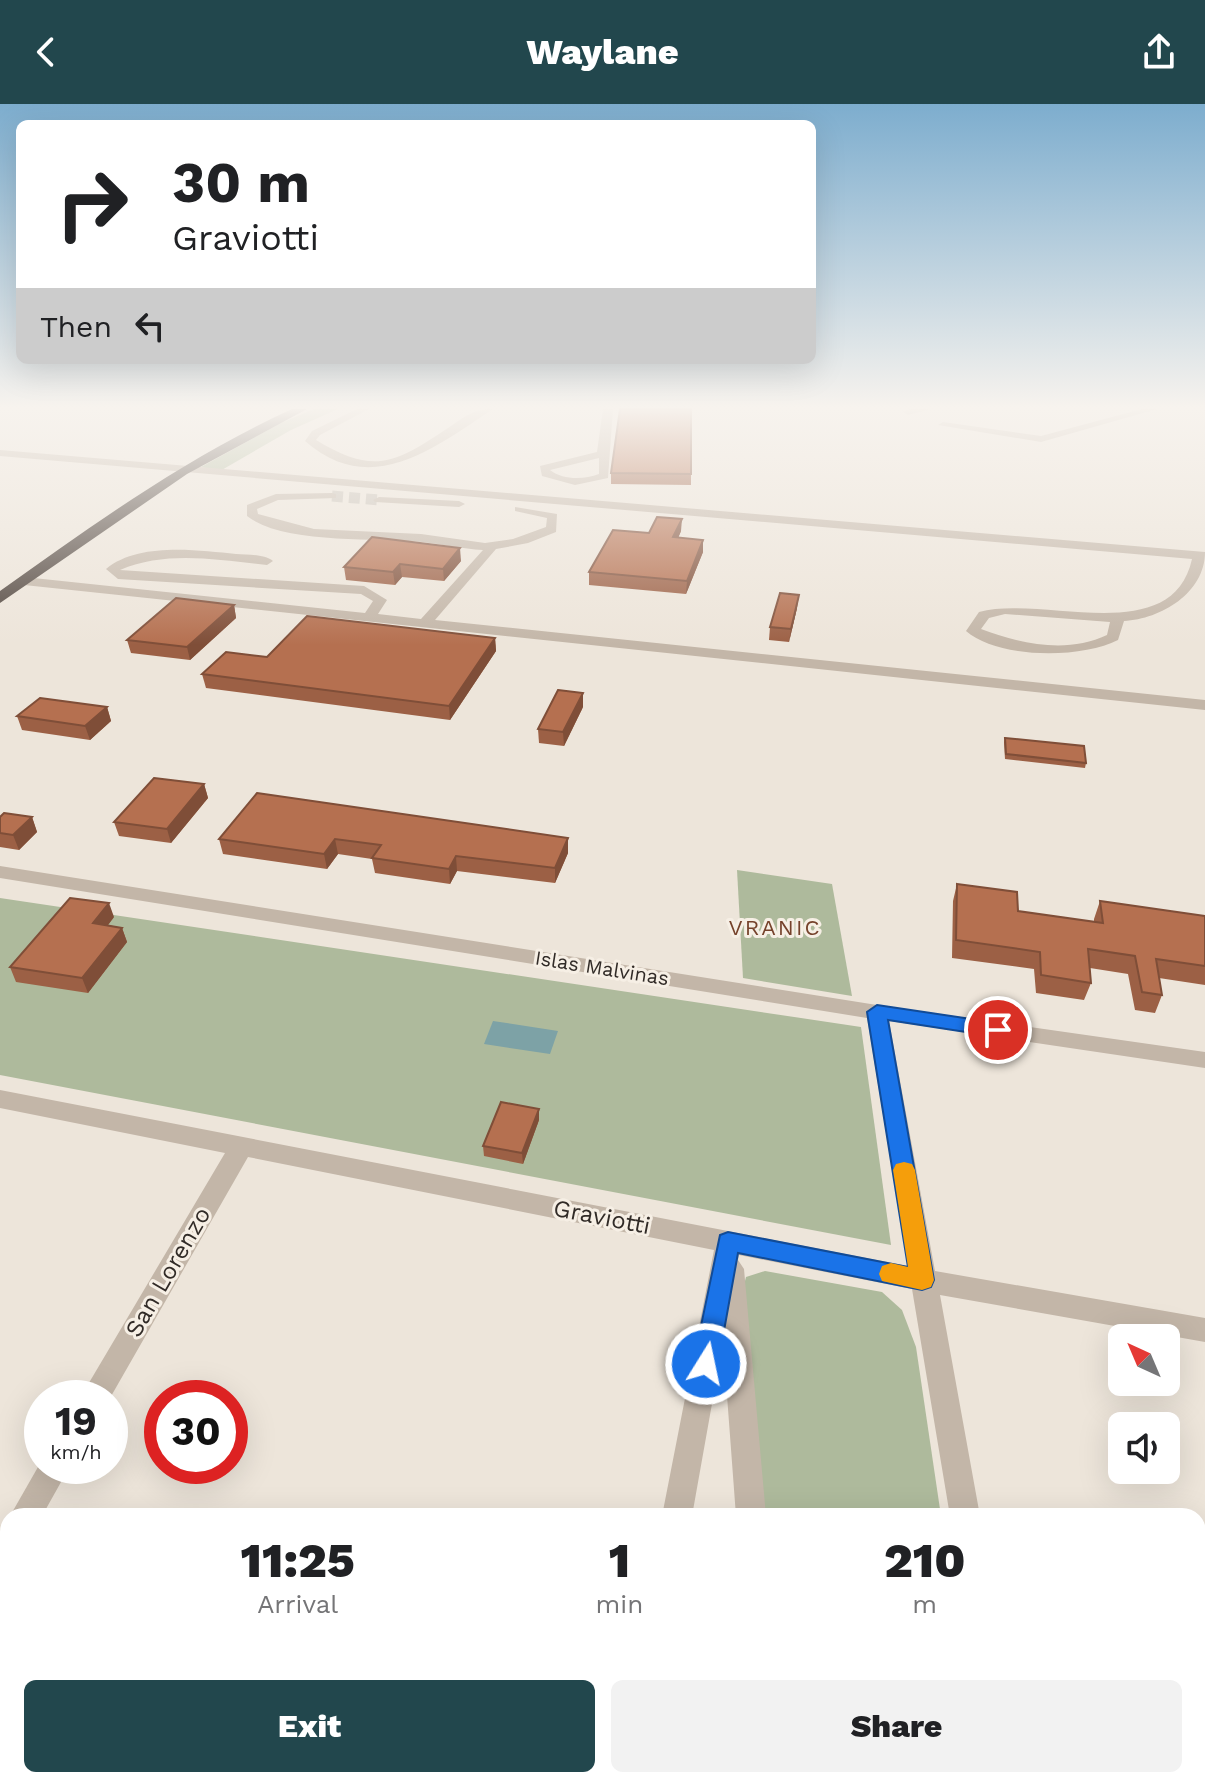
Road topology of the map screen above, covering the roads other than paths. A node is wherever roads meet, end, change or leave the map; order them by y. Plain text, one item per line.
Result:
1 (156, 488) edge
2 (400, 488) tunnel mouth
3 (332, 496) tunnel mouth
4 (379, 500) tunnel mouth
5 (419, 513) junction
6 (448, 540) junction
7 (492, 547) junction
8 (1201, 556) edge
9 (267, 561) dead end
10 (118, 575) junction
11 (24, 581) junction
12 (74, 586) junction
13 (0, 598) edge
14 (369, 617) junction
15 (1118, 617) junction
16 (425, 623) junction
17 (1205, 705) edge
18 (0, 872) edge
19 (877, 1012) junction
20 (1205, 1060) edge
21 (0, 1099) edge
22 (241, 1147) junction
23 (728, 1242) junction
24 (922, 1280) junction
25 (1205, 1330) edge
26 (105, 1380) edge
27 (44, 1484) edge
28 (30, 1508) edge
29 (678, 1508) edge
30 (750, 1508) edge
31 (964, 1508) edge

1 - 11 highway
2 - 8 street
3 - 6 street
4 - 5 street
5 - 6 street
5 - 7 street
6 - 7 street
7 - 16 street
8 - 15 street
9 - 10 street
10 - 12 street
10 - 14 street
11 - 12 street
11 - 13 highway
12 - 14 street
14 - 16 street
15 - 15 street
16 - 17 street
18 - 19 street, Islas Malvinas
19 - 20 street, Islas Malvinas
19 - 24 street
21 - 22 street, Graviotti
22 - 23 street, Graviotti
22 - 26 street, San Lorenzo
23 - 24 street, Graviotti
23 - 29 street
23 - 30 street
24 - 25 street, Graviotti
24 - 31 street
27 - 28 street

